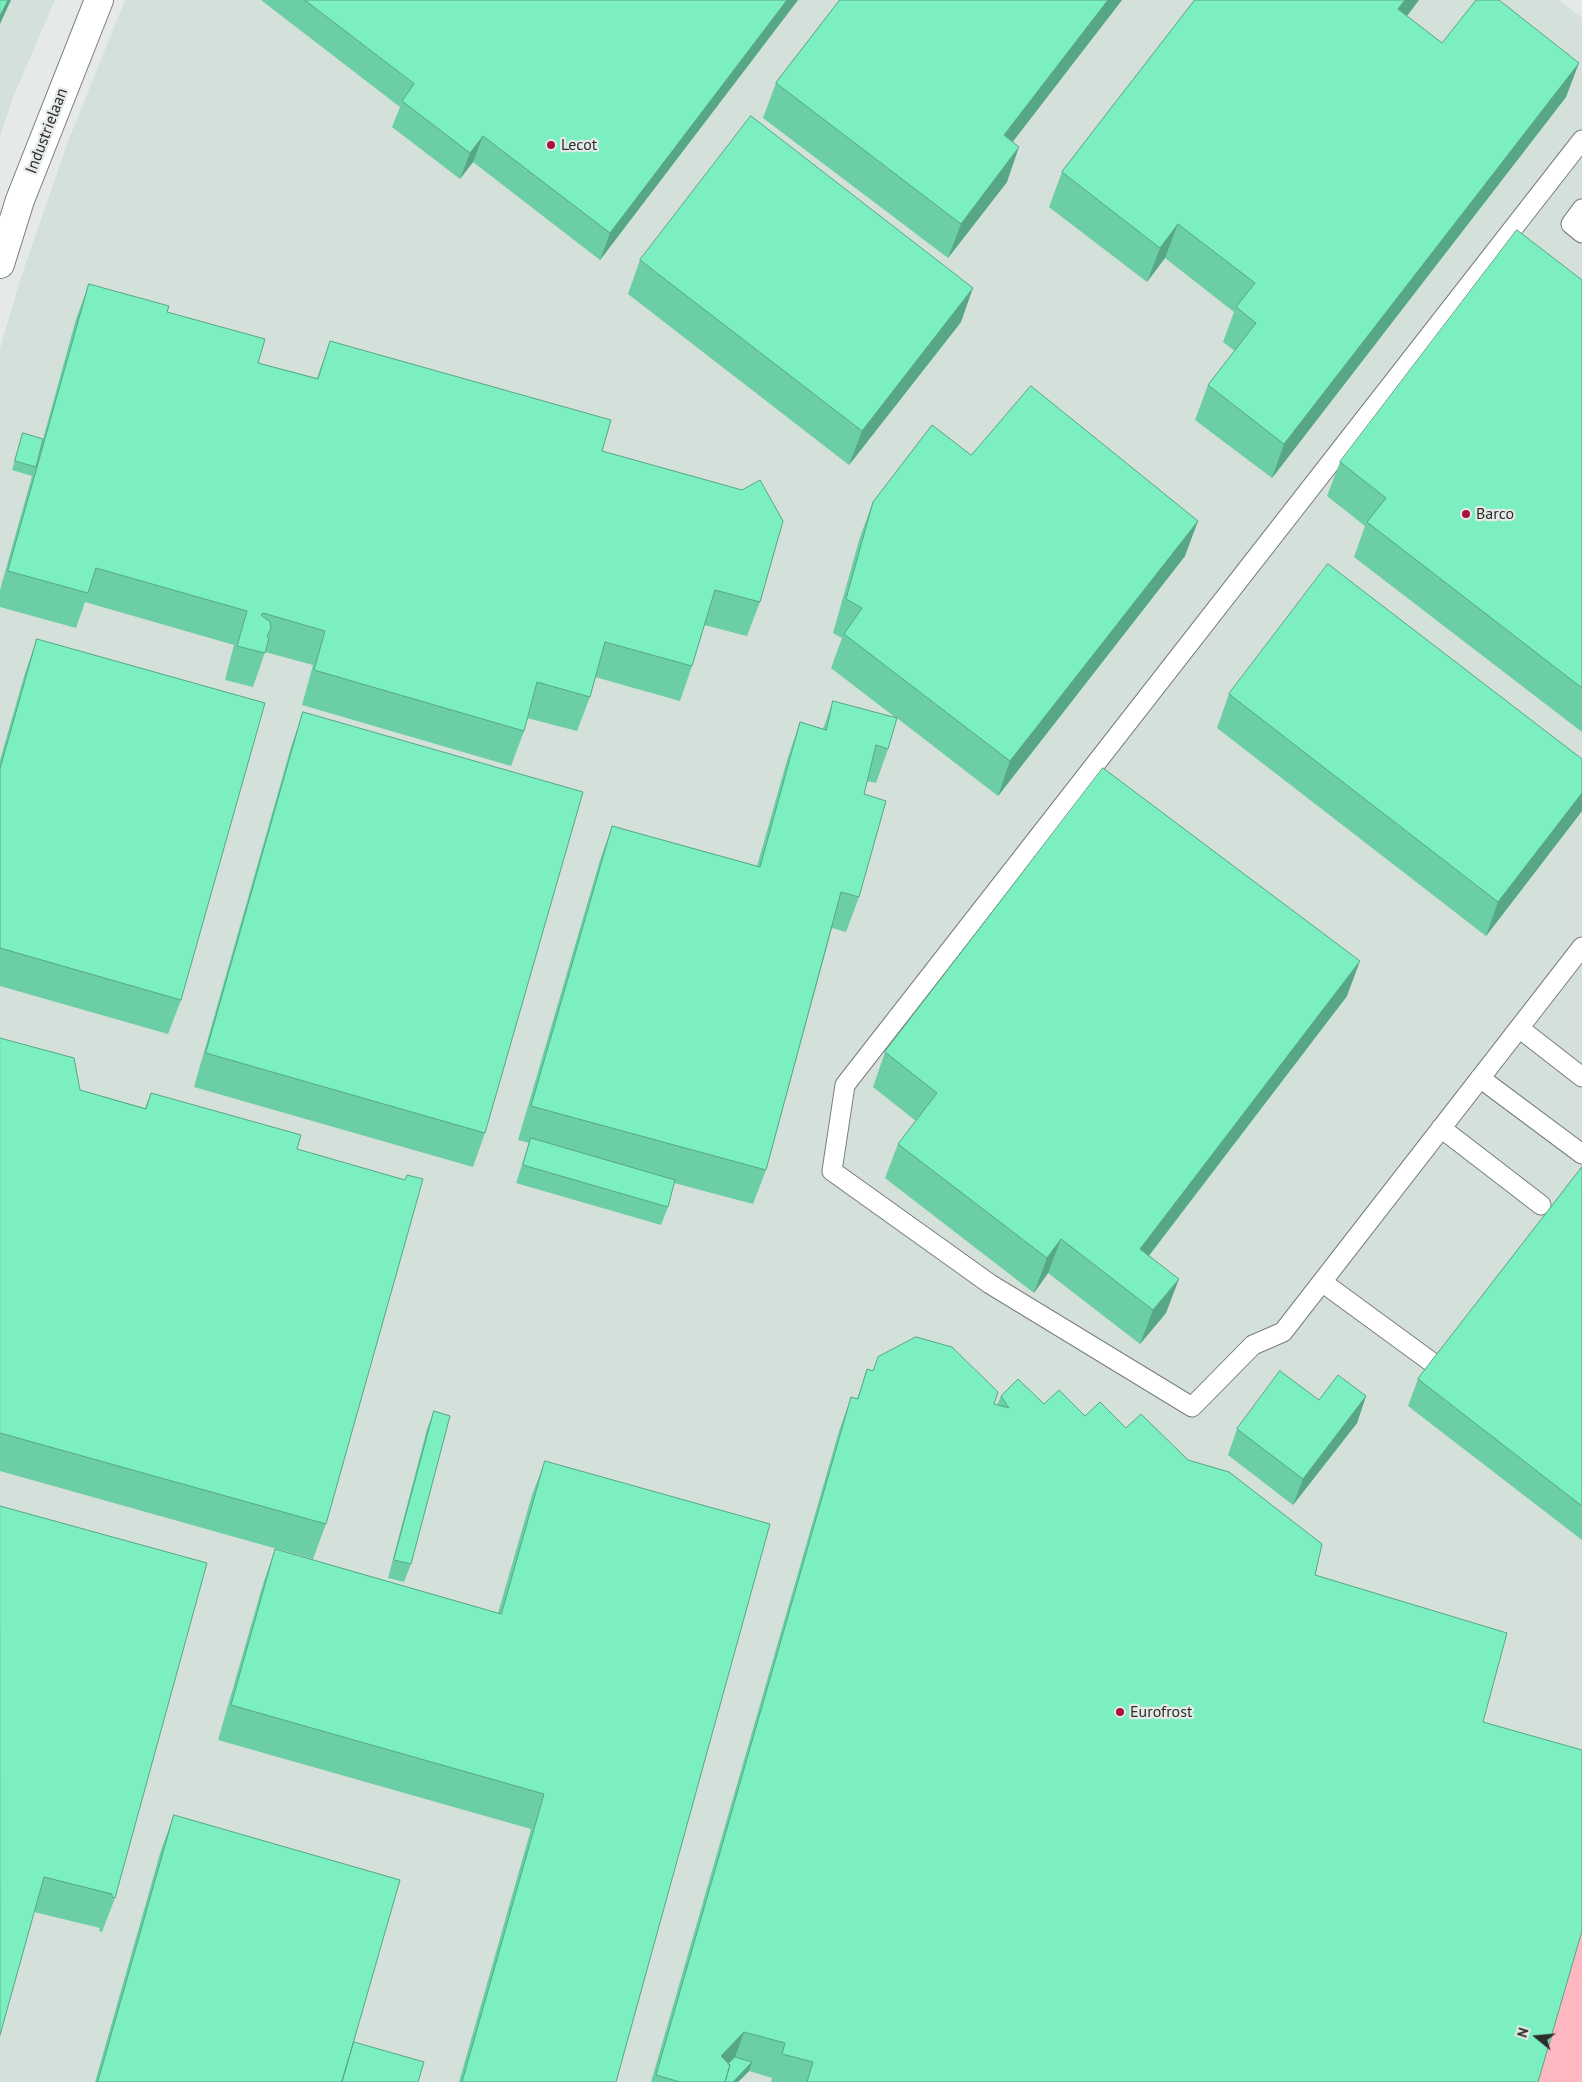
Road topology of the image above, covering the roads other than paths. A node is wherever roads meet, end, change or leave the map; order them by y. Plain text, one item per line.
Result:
1 (99, 0) edge
2 (1582, 140) edge
3 (1582, 209) edge
4 (1582, 233) edge
5 (0, 264) edge
6 (1578, 958) edge
7 (1519, 1028) junction
8 (1582, 1077) edge
9 (1480, 1078) junction
10 (1441, 1128) junction
11 (1582, 1154) edge
12 (1541, 1205) dead end
13 (1322, 1282) junction
14 (1430, 1361) edge

1 - 5 street, Industrielaan
2 - 13 lane
3 - 4 lane
6 - 7 lane
7 - 8 lane
7 - 9 lane
9 - 10 lane
9 - 11 lane
10 - 12 lane
10 - 13 lane
13 - 14 lane

